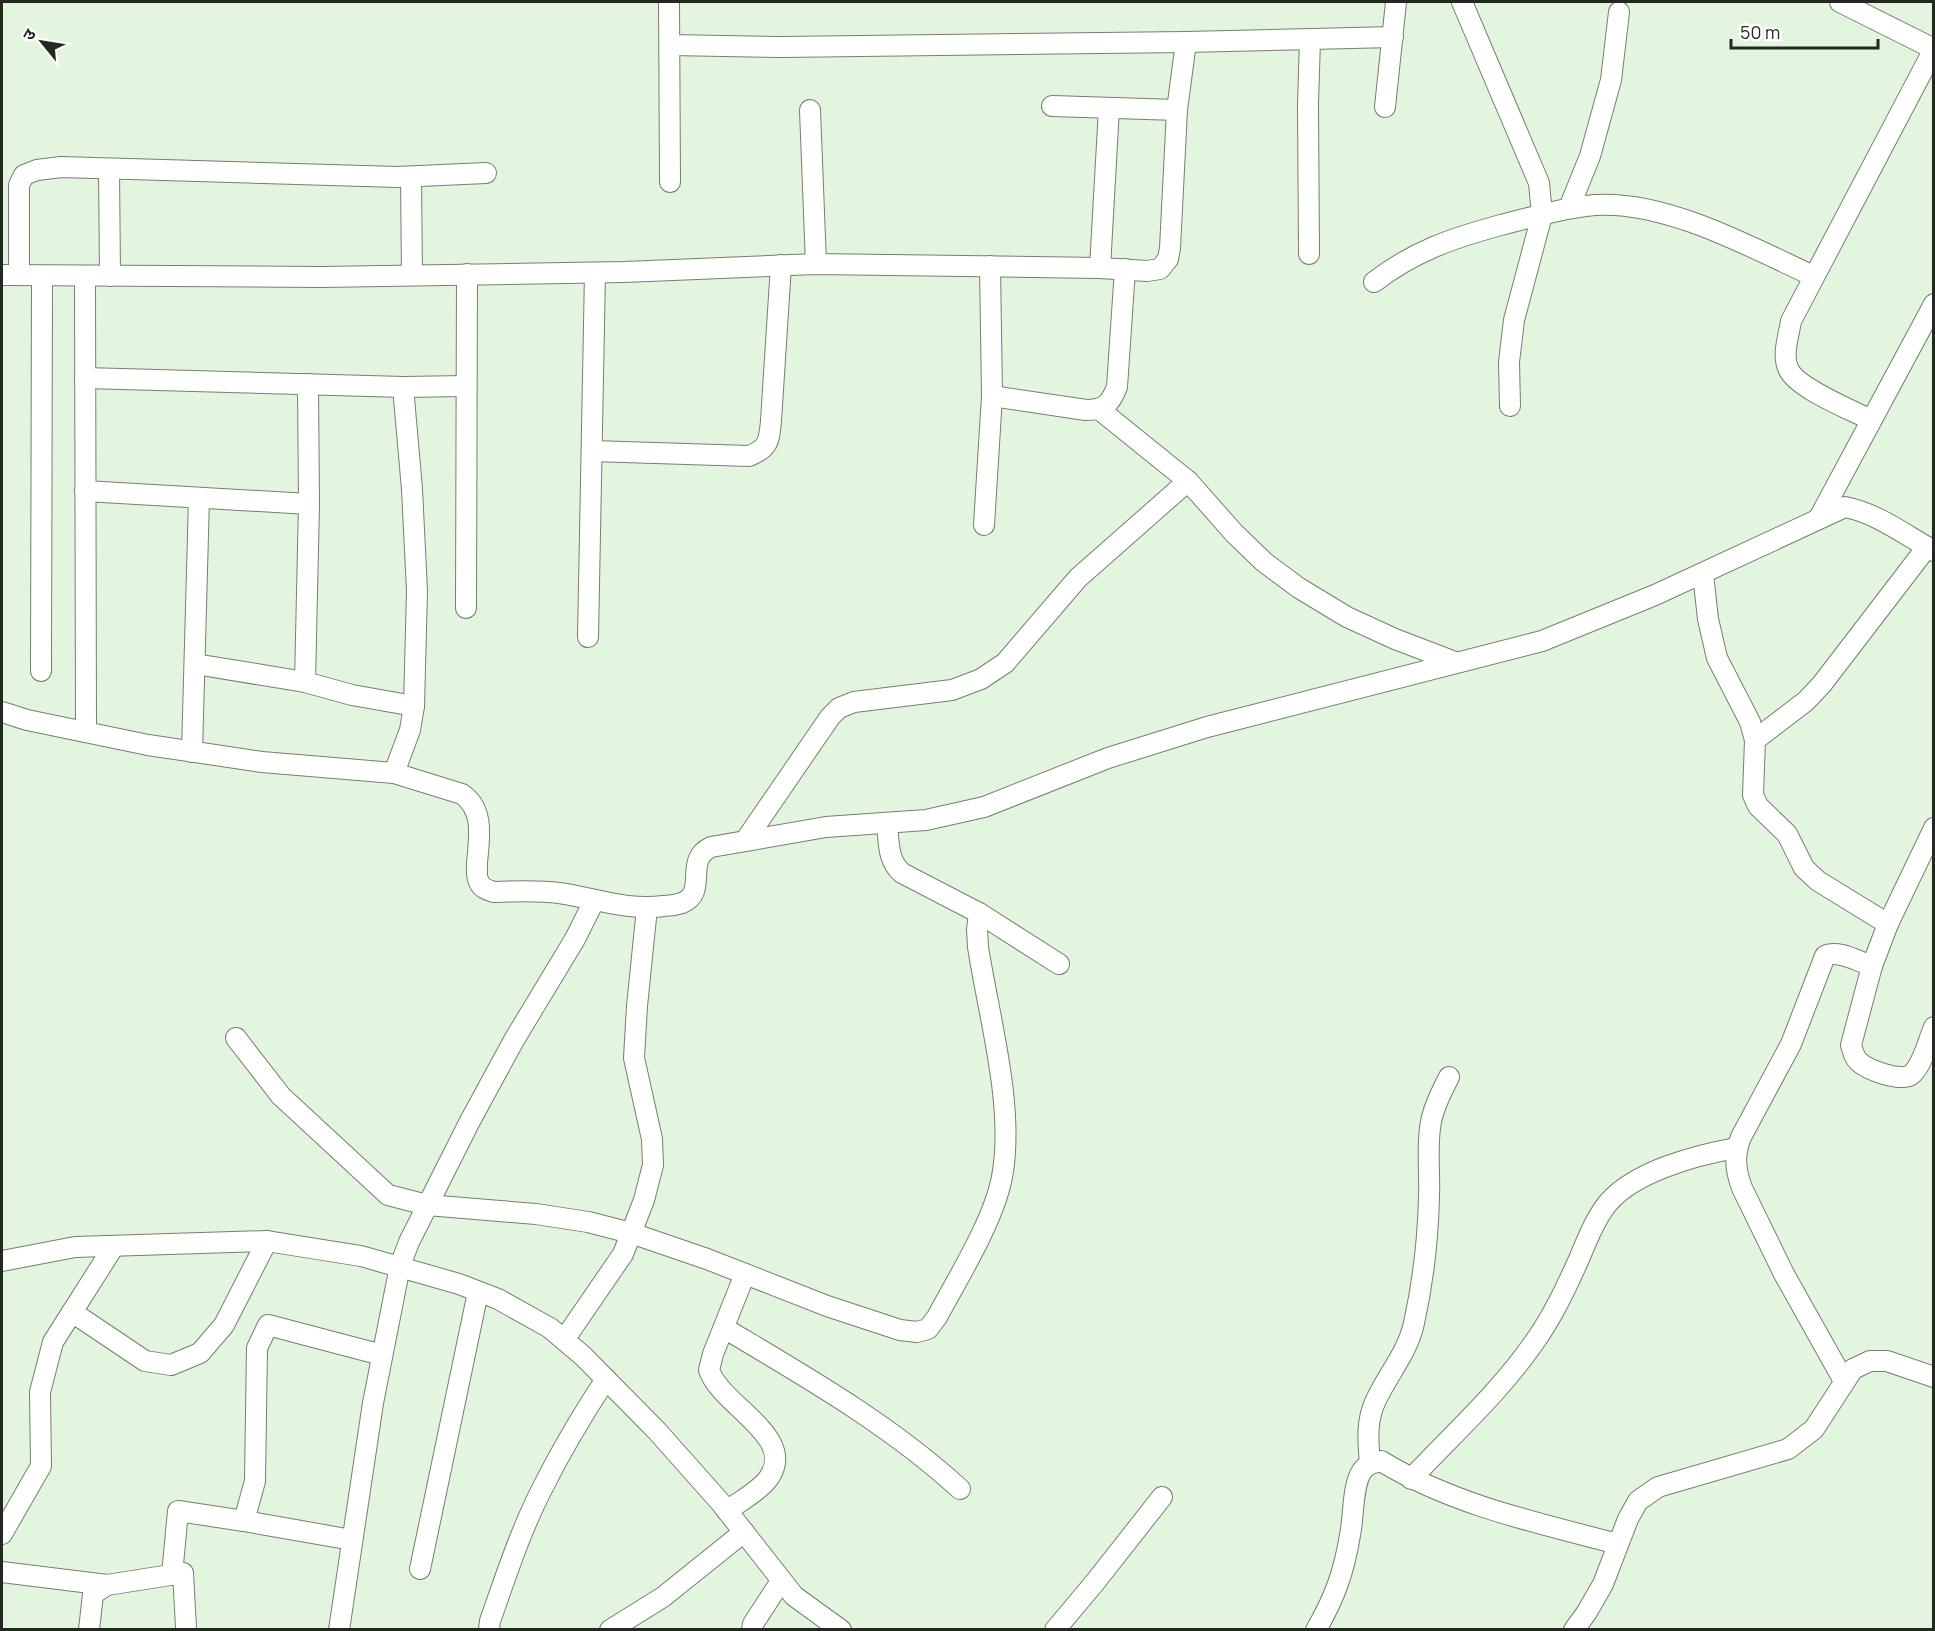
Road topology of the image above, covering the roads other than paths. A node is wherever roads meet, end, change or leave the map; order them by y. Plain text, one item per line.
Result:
1 (669, 2) edge
2 (1396, 2) edge
3 (1462, 2) edge
4 (1840, 2) edge
5 (1619, 12) dead end
6 (1393, 37) junction
7 (1310, 39) junction
8 (1186, 42) junction
9 (670, 45) junction
10 (1052, 106) dead end
11 (1385, 107) dead end
12 (1109, 108) junction
13 (810, 110) dead end
14 (1177, 110) junction
15 (109, 169) junction
16 (486, 173) dead end
17 (411, 177) junction
18 (670, 182) dead end
19 (1569, 208) junction
20 (1542, 215) junction
21 (1309, 254) dead end
22 (816, 264) junction
23 (781, 265) junction
24 (990, 266) junction
25 (1100, 268) junction
26 (1125, 269) junction
27 (595, 273) junction
28 (467, 274) junction
29 (10, 275) edge
30 (412, 275) junction
31 (42, 276) junction
32 (85, 276) junction
33 (111, 276) junction
34 (1813, 276) junction
35 (1374, 282) dead end
36 (1933, 306) edge
37 (85, 378) junction
38 (308, 384) junction
39 (466, 386) junction
40 (403, 387) junction
41 (992, 396) junction
42 (1510, 406) dead end
43 (1100, 410) junction
44 (1871, 420) junction
45 (592, 451) junction
46 (1188, 481) junction
47 (85, 491) junction
48 (199, 498) junction
49 (309, 504) junction
50 (1819, 518) junction
51 (984, 525) dead end
52 (1930, 549) edge
53 (1703, 574) junction
54 (466, 608) dead end
55 (588, 637) dead end
56 (1455, 662) junction
57 (195, 664) junction
58 (41, 671) dead end
59 (305, 682) junction
60 (414, 706) junction
61 (2, 712) edge
62 (86, 732) junction
63 (1755, 740) junction
64 (192, 752) junction
65 (394, 773) junction
66 (887, 823) junction
67 (1934, 828) edge
68 (745, 841) junction
69 (594, 901) junction
70 (647, 909) junction
71 (979, 913) junction
72 (1888, 924) junction
73 (1059, 964) dead end
74 (1872, 966) junction
75 (1934, 1027) edge
76 (236, 1038) dead end
77 (1449, 1077) dead end
78 (1736, 1148) junction
79 (427, 1205) junction
80 (631, 1233) junction
81 (267, 1241) junction
82 (114, 1246) junction
83 (2, 1261) edge
84 (400, 1266) junction
85 (745, 1274) junction
86 (478, 1292) junction
87 (72, 1312) junction
88 (724, 1328) junction
89 (564, 1340) junction
90 (382, 1355) junction
91 (1934, 1377) edge
92 (606, 1379) junction
93 (1844, 1381) junction
94 (1370, 1463) junction
95 (1411, 1479) junction
96 (960, 1488) dead end
97 (1162, 1497) dead end
98 (727, 1511) junction
99 (244, 1521) junction
100 (744, 1532) junction
101 (2, 1534) edge
102 (352, 1540) junction
103 (1618, 1544) junction
104 (420, 1569) dead end
105 (2, 1572) edge
106 (172, 1575) junction
107 (782, 1581) junction
108 (107, 1585) junction
109 (186, 1627) dead end
110 (89, 1629) edge
111 (339, 1629) edge
112 (489, 1629) edge
113 (610, 1629) edge
114 (752, 1629) edge
115 (841, 1629) edge
116 (1055, 1629) edge
117 (1316, 1629) edge
118 (1574, 1629) edge

1 - 9 street
2 - 6 street
3 - 20 street
4 - 34 street
5 - 19 street
6 - 7 street
6 - 11 street
7 - 8 street
7 - 21 street
8 - 9 street
8 - 14 street
9 - 18 street
10 - 12 street
12 - 14 street
12 - 25 street
13 - 22 street
14 - 26 street
15 - 17 street
15 - 29 street
15 - 33 street
16 - 17 street
17 - 30 street
19 - 20 street
19 - 34 street
20 - 35 street
20 - 42 street
22 - 23 street
22 - 24 street
23 - 27 street
23 - 45 street
24 - 25 street
24 - 41 street
25 - 26 street
26 - 43 street
27 - 28 street
27 - 45 street
28 - 30 street
28 - 39 street
29 - 31 street
30 - 33 street
31 - 32 street
31 - 58 street
32 - 33 street
32 - 37 street
34 - 44 street
36 - 44 street
37 - 38 street
37 - 47 street
38 - 40 street
38 - 49 street
39 - 40 street
39 - 54 street
40 - 60 street
41 - 43 street
41 - 51 street
43 - 46 street
44 - 50 street
45 - 55 street
46 - 56 street
46 - 68 street
47 - 48 street
47 - 62 street
48 - 49 street
48 - 57 street
49 - 59 street
50 - 52 street
50 - 53 street
52 - 63 street
53 - 56 street
53 - 63 street
56 - 66 street
57 - 59 street
57 - 64 street
59 - 60 street
60 - 65 street
61 - 62 street
62 - 64 street
63 - 72 street
64 - 65 street
65 - 69 street
66 - 68 street
66 - 71 street
67 - 72 street
68 - 70 street
69 - 70 street
69 - 79 street
70 - 80 street
71 - 73 street
71 - 85 street
72 - 74 street
74 - 75 street
74 - 78 street
76 - 79 street
77 - 94 street
78 - 93 street
78 - 95 street
79 - 80 street
79 - 84 street
80 - 85 street
80 - 89 street
81 - 82 street
81 - 84 street
81 - 87 street
82 - 83 street
82 - 87 street
84 - 86 street
84 - 90 street
85 - 88 street
86 - 89 street
86 - 104 street
87 - 101 street
88 - 96 street
88 - 98 street
89 - 92 street
90 - 99 street
90 - 102 street
91 - 93 street
92 - 98 street
92 - 112 street
93 - 103 street
94 - 95 street
94 - 117 street
95 - 103 street
97 - 116 street
98 - 100 street
99 - 102 street
99 - 106 street
100 - 107 street
100 - 113 street
102 - 111 street
103 - 118 street
105 - 108 street
106 - 108 street
106 - 109 street
107 - 114 street
107 - 115 street
108 - 110 street

